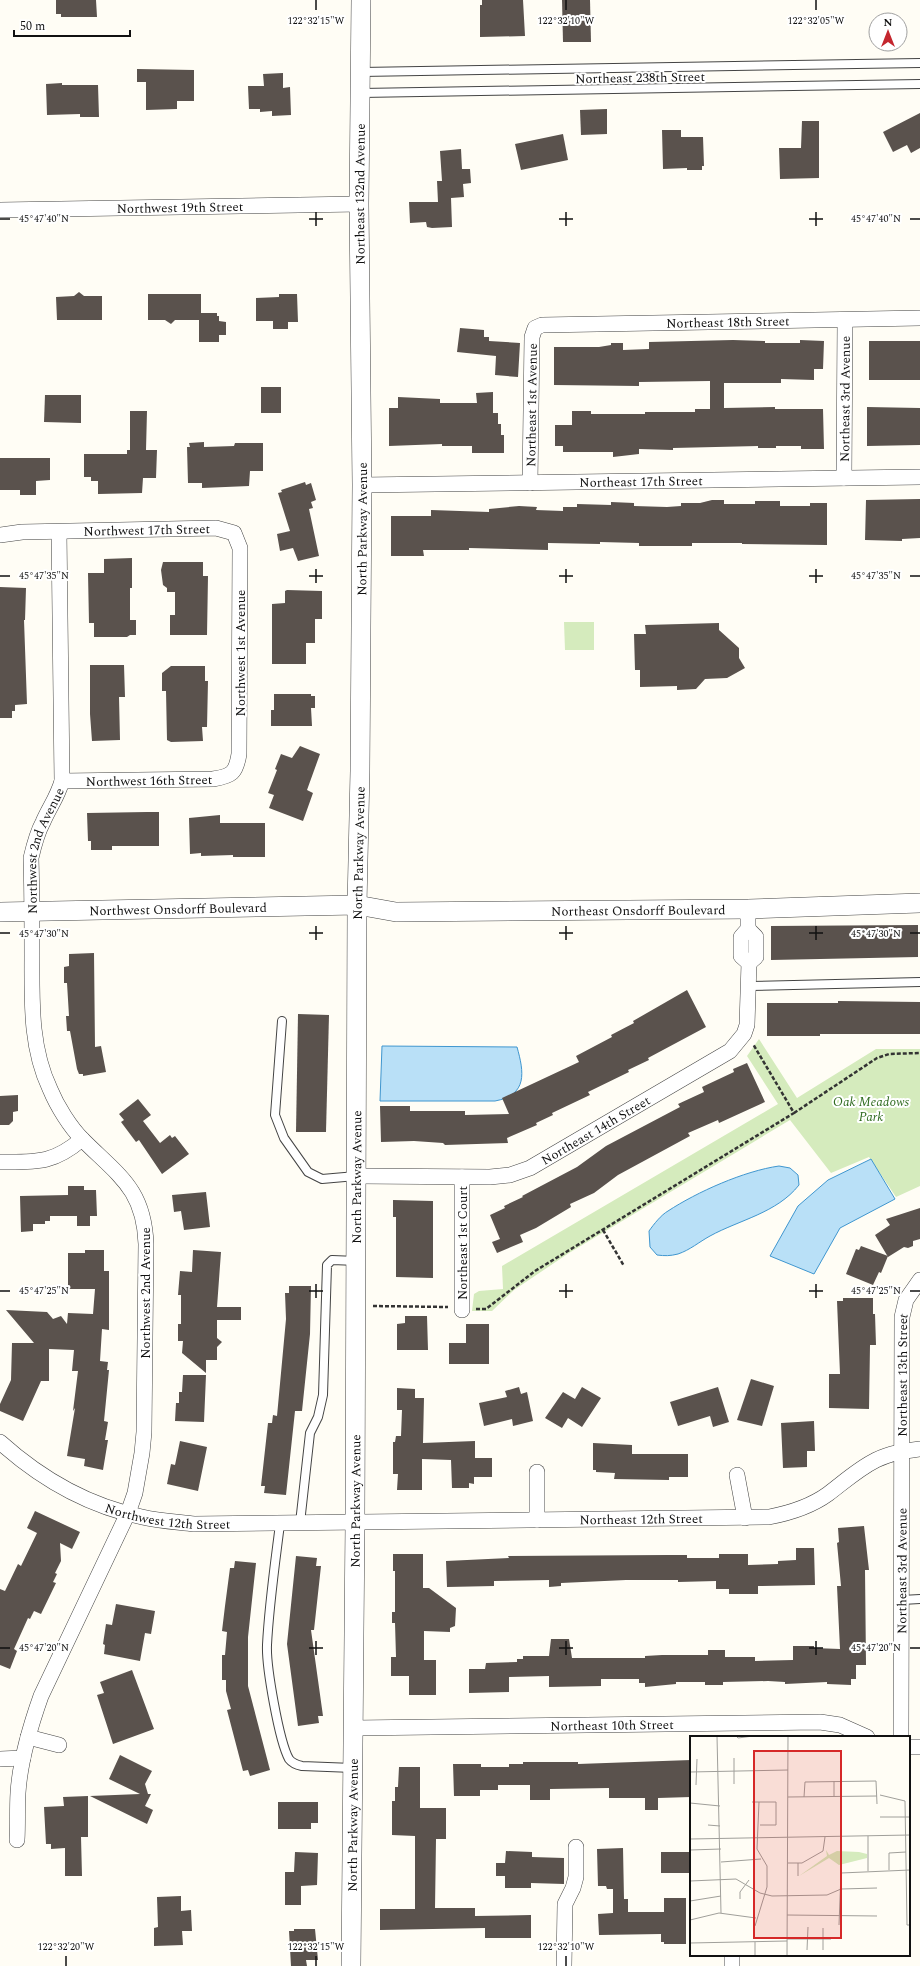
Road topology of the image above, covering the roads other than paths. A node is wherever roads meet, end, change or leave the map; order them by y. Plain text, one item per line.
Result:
1 (361, 0) edge
2 (920, 63) edge
3 (361, 72) junction
4 (920, 84) edge
5 (361, 93) junction
6 (359, 204) junction
7 (0, 210) edge
8 (920, 318) edge
9 (845, 320) junction
10 (535, 328) joint
11 (360, 388) joint
12 (920, 477) edge
13 (844, 478) junction
14 (530, 483) junction
15 (362, 485) junction
16 (59, 532) junction
17 (234, 533) joint
18 (0, 535) edge
19 (234, 773) joint
20 (62, 781) junction
21 (920, 903) edge
22 (357, 905) junction
23 (748, 909) junction
24 (0, 912) edge
25 (32, 912) junction
26 (920, 982) edge
27 (749, 986) junction
28 (282, 1021) dead end
29 (82, 1139) junction
30 (0, 1162) edge
31 (357, 1176) junction
32 (462, 1177) junction
33 (357, 1261) junction
34 (920, 1280) edge
35 (462, 1310) road end
36 (0, 1442) edge
37 (920, 1449) edge
38 (901, 1452) junction
39 (537, 1472) dead end
40 (737, 1475) dead end
41 (128, 1513) junction
42 (745, 1518) junction
43 (537, 1520) junction
44 (300, 1523) junction
45 (356, 1523) junction
46 (280, 1524) junction
47 (920, 1599) edge
48 (902, 1600) junction
49 (354, 1728) junction
50 (865, 1736) edge
51 (901, 1736) edge
52 (28, 1737) junction
53 (59, 1745) dead end
54 (23, 1758) junction
55 (0, 1759) edge
56 (354, 1768) junction
57 (18, 1840) dead end
58 (576, 1847) dead end
59 (351, 1966) edge
60 (564, 1966) edge

1 - 3 street, Northeast 132nd Avenue
2 - 3 lane
3 - 5 street, Northeast 132nd Avenue
4 - 5 lane, Northeast 238th Street
5 - 6 street, Northeast 132nd Avenue
6 - 7 street, Northwest 19th Street
6 - 11 street, Northeast 132nd Avenue
8 - 9 street, Northeast 18th Street
9 - 10 street, Northeast 18th Street
9 - 13 street, Northeast 3rd Avenue
10 - 14 street, Northeast 1st Avenue
11 - 15 street, North Parkway Avenue
12 - 13 street, Northeast 17th Street
13 - 14 street, Northeast 17th Street
14 - 15 street, Northeast 17th Street
15 - 22 street, North Parkway Avenue
16 - 17 street, Northwest 17th Street
16 - 18 street, Northwest 17th Street
16 - 20 street, Northwest 2nd Avenue
17 - 19 street, Northwest 1st Avenue
19 - 20 street, Northwest 16th Street
20 - 25 street, Northwest 2nd Avenue
21 - 23 street, Northeast Onsdorff Boulevard
22 - 23 street, Northeast Onsdorff Boulevard
22 - 25 street, Northwest Onsdorff Boulevard
22 - 31 street, North Parkway Avenue
23 - 27 street, Northeast 14th Street
24 - 25 street, Northwest Onsdorff Boulevard
25 - 29 street, Northwest 2nd Avenue
26 - 27 lane
27 - 32 street, Northeast 14th Street
28 - 31 lane
29 - 30 street
29 - 41 street, Northwest 2nd Avenue
31 - 32 street, Northeast 14th Street
31 - 33 street, North Parkway Avenue
32 - 35 street, Northeast 1st Court
33 - 44 lane
33 - 45 street, North Parkway Avenue
34 - 38 street, Northeast 13th Street
36 - 41 street, Northwest 12th Street
37 - 38 street, Northeast 12th Street
38 - 42 street, Northeast 12th Street
38 - 48 street, Northeast 3rd Avenue
39 - 43 street
40 - 42 street
41 - 46 street, Northwest 12th Street
41 - 52 street, Northwest 2nd Avenue
42 - 43 street, Northeast 12th Street
43 - 45 street, Northeast 12th Street
44 - 45 street, Northwest 12th Street
44 - 46 street, Northwest 12th Street
45 - 49 street, North Parkway Avenue
46 - 56 lane
47 - 48 lane
48 - 51 street, Northeast 3rd Avenue
49 - 50 street, Northeast 10th Street
49 - 56 street, North Parkway Avenue
52 - 53 street
52 - 54 street, Northwest 2nd Avenue
54 - 55 street
54 - 57 street, Northwest 2nd Avenue
56 - 59 street, North Parkway Avenue
58 - 60 street

